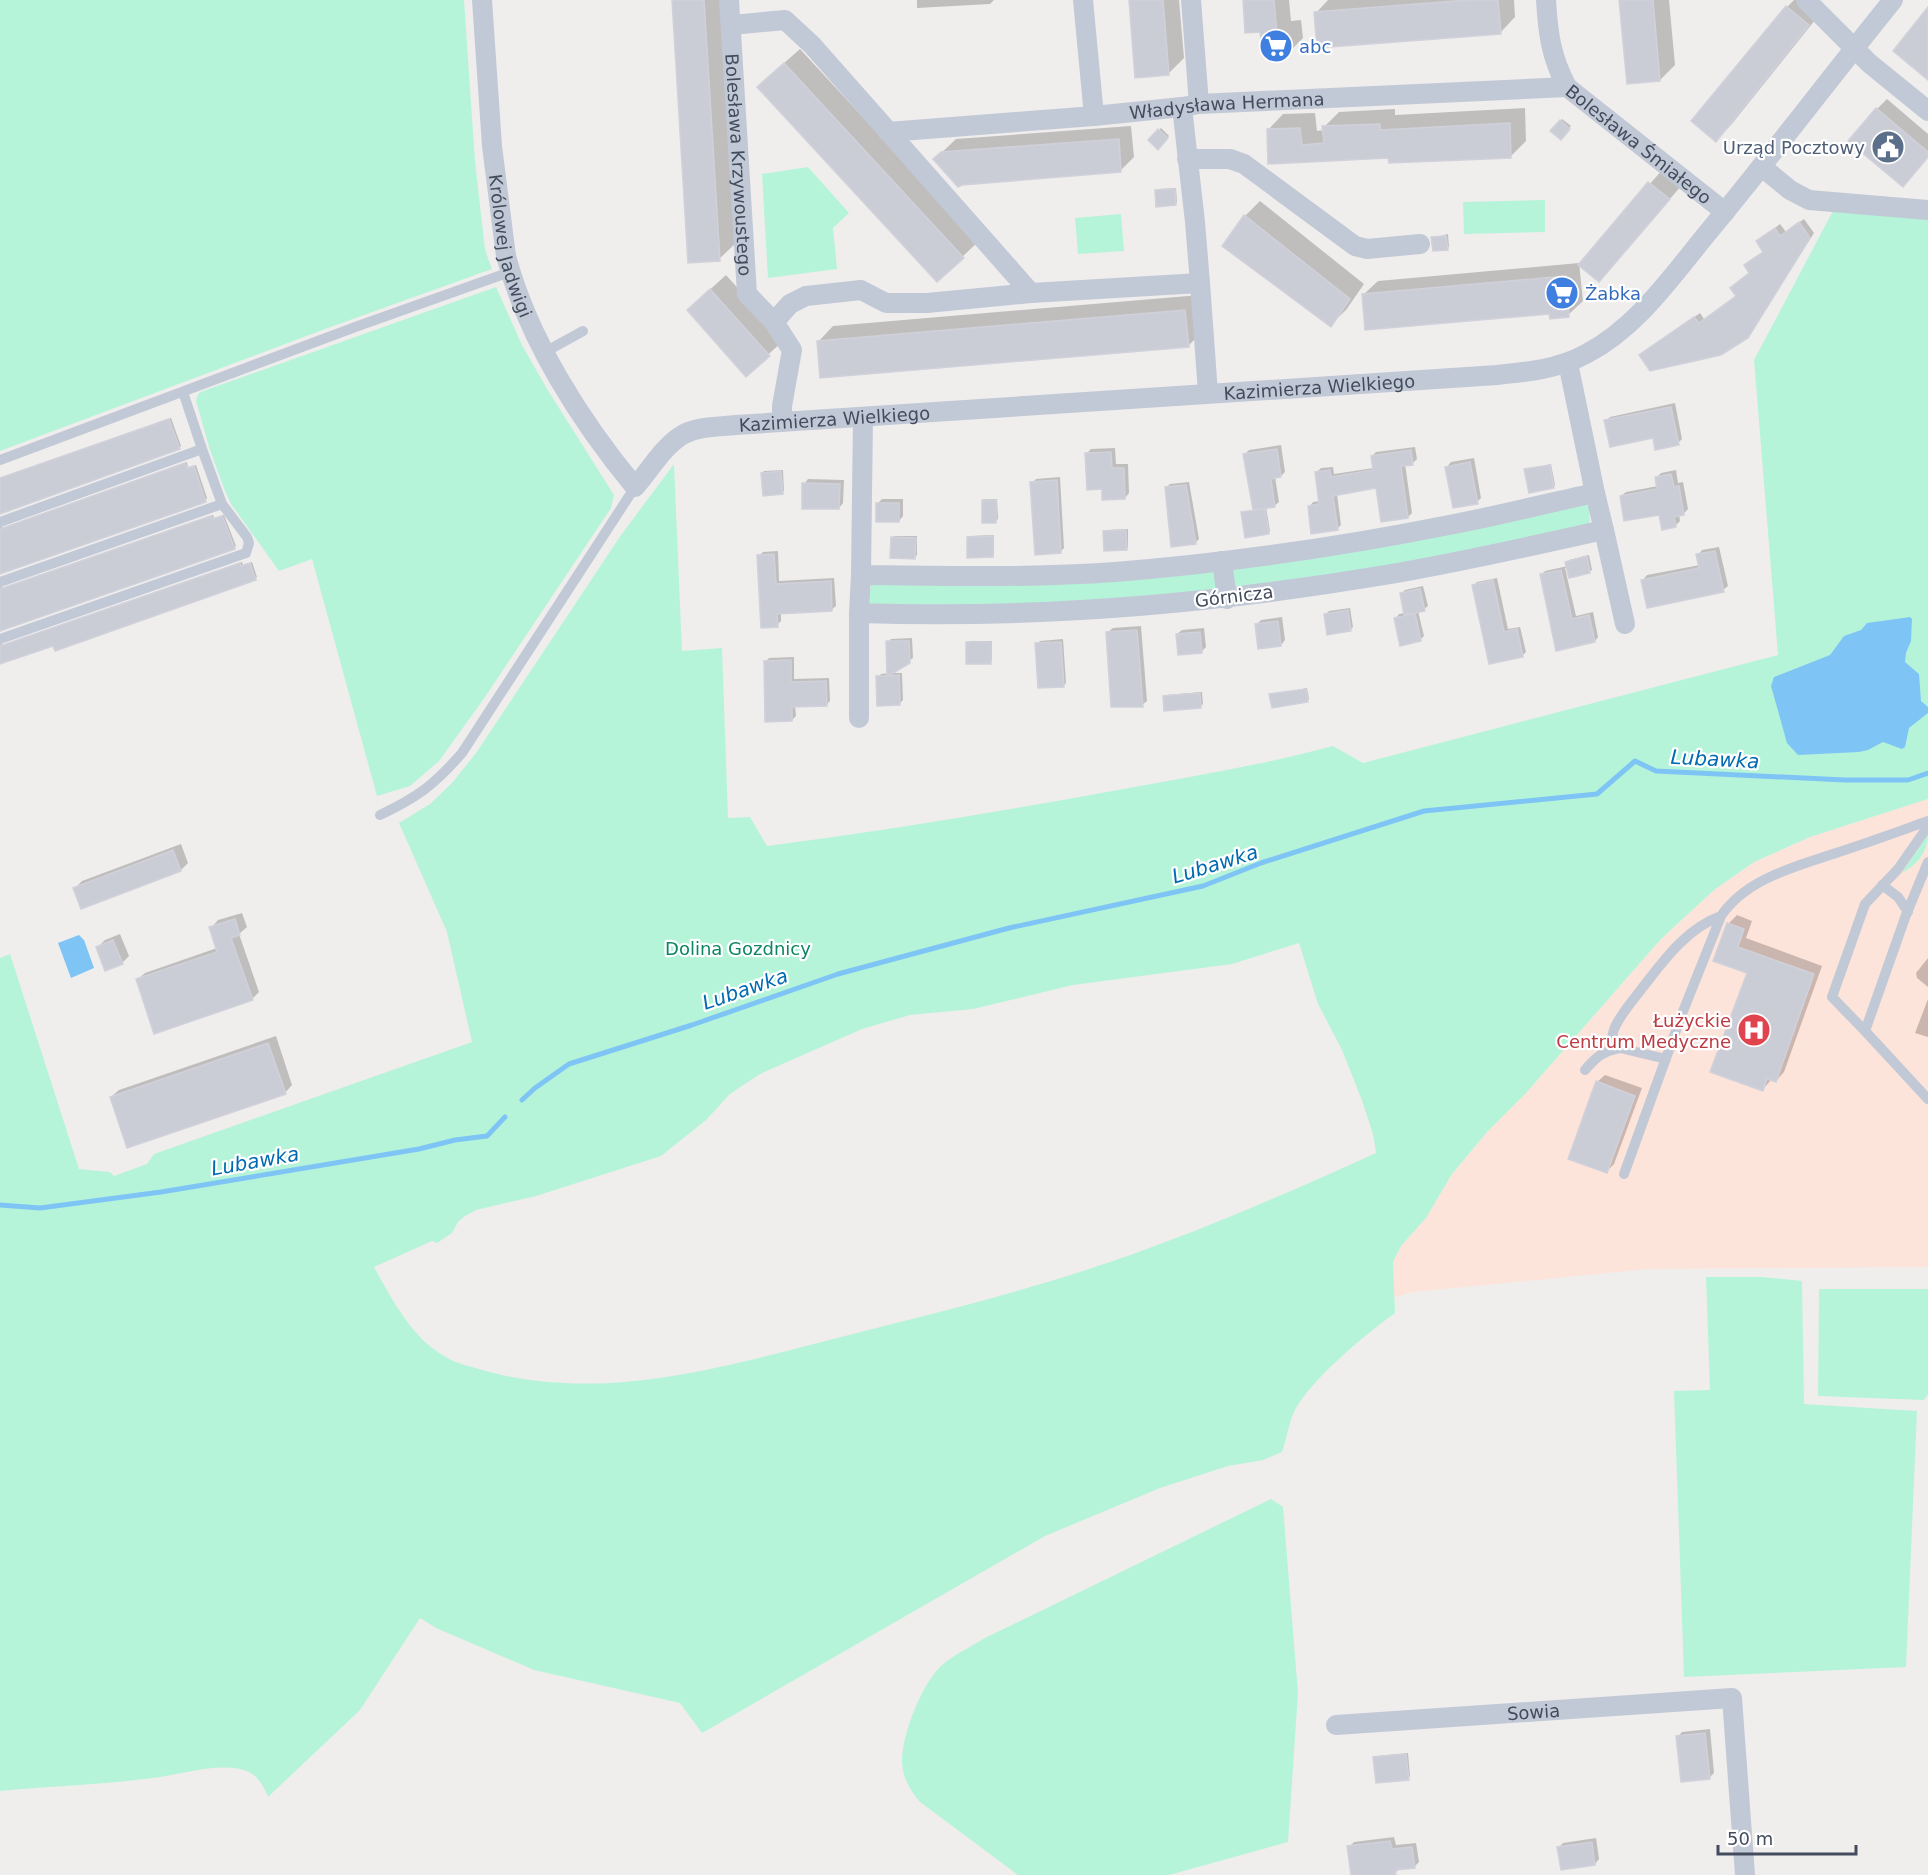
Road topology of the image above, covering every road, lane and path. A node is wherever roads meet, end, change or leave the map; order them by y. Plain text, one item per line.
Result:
1 (482, 0) edge
2 (729, 0) edge
3 (1083, 0) edge
4 (1191, 0) edge
5 (1546, 0) edge
6 (1806, 0) edge
7 (1893, 0) edge
8 (730, 25) junction
9 (1854, 50) junction
10 (1567, 87) junction
11 (1190, 106) junction
12 (1928, 111) edge
13 (1094, 116) junction
14 (888, 132) junction
15 (1187, 159) junction
16 (1762, 167) junction
17 (1928, 210) edge
18 (1725, 212) junction
19 (1420, 244) dead end
20 (510, 272) junction
21 (1200, 283) junction
22 (1031, 293) junction
23 (774, 322) junction
24 (583, 331) dead end
25 (545, 352) junction
26 (1568, 363) junction
27 (183, 392) junction
28 (1208, 393) junction
29 (863, 417) junction
30 (782, 422) junction
31 (202, 449) junction
32 (0, 460) edge
33 (636, 487) junction
34 (1595, 493) junction
35 (222, 504) junction
36 (0, 522) edge
37 (1604, 530) junction
38 (1222, 561) junction
39 (861, 575) junction
40 (0, 582) edge
41 (1227, 598) junction
42 (860, 613) junction
43 (1625, 624) dead end
44 (0, 639) edge
45 (859, 718) dead end
46 (381, 815) dead end
47 (1928, 821) edge
48 (1928, 826) edge
49 (1928, 862) edge
50 (1882, 885) junction
51 (1908, 912) junction
52 (1720, 916) junction
53 (1865, 1031) junction
54 (1620, 1048) junction
55 (1666, 1059) junction
56 (1585, 1070) dead end
57 (1928, 1099) edge
58 (1624, 1174) dead end
59 (1336, 1725) dead end
60 (1745, 1875) edge

1 - 20 street, Królowej Jadwigi
2 - 8 street, Bolesława Krzywoustego
3 - 13 street
4 - 11 street
5 - 10 street, Bolesława Śmiałego
6 - 9 street
7 - 9 street, Kazimierza Wielkiego
8 - 14 street
8 - 23 street, Bolesława Krzywoustego
9 - 12 street
9 - 16 street, Kazimierza Wielkiego
10 - 11 street, Władysława Hermana
10 - 18 street, Bolesława Śmiałego
11 - 13 street, Władysława Hermana
11 - 15 street
13 - 14 street, Władysława Hermana
14 - 22 street
15 - 19 street
15 - 21 street
16 - 17 street
16 - 18 street, Kazimierza Wielkiego
18 - 26 street, Kazimierza Wielkiego
20 - 25 street, Królowej Jadwigi
20 - 27 lane
21 - 22 street
21 - 28 street
22 - 23 street
23 - 30 street, Bolesława Krzywoustego
24 - 25 lane
25 - 33 street, Królowej Jadwigi
26 - 28 street, Kazimierza Wielkiego
26 - 34 street
27 - 31 lane
27 - 32 lane
28 - 29 street, Kazimierza Wielkiego
29 - 30 street, Kazimierza Wielkiego
29 - 39 street
30 - 33 street, Kazimierza Wielkiego
31 - 35 lane
31 - 36 lane
33 - 46 lane
34 - 37 street
34 - 38 street, Górnicza
35 - 40 lane
35 - 44 lane
37 - 41 street, Górnicza
37 - 43 street
38 - 39 street, Górnicza
38 - 41 street
39 - 42 street
41 - 42 street, Górnicza
42 - 45 street
47 - 52 lane
48 - 50 lane
49 - 51 lane
50 - 51 lane
50 - 53 lane
51 - 53 lane
52 - 54 lane
52 - 55 lane
53 - 57 lane
54 - 55 lane
54 - 56 lane
55 - 58 lane
59 - 60 street, Sowia

